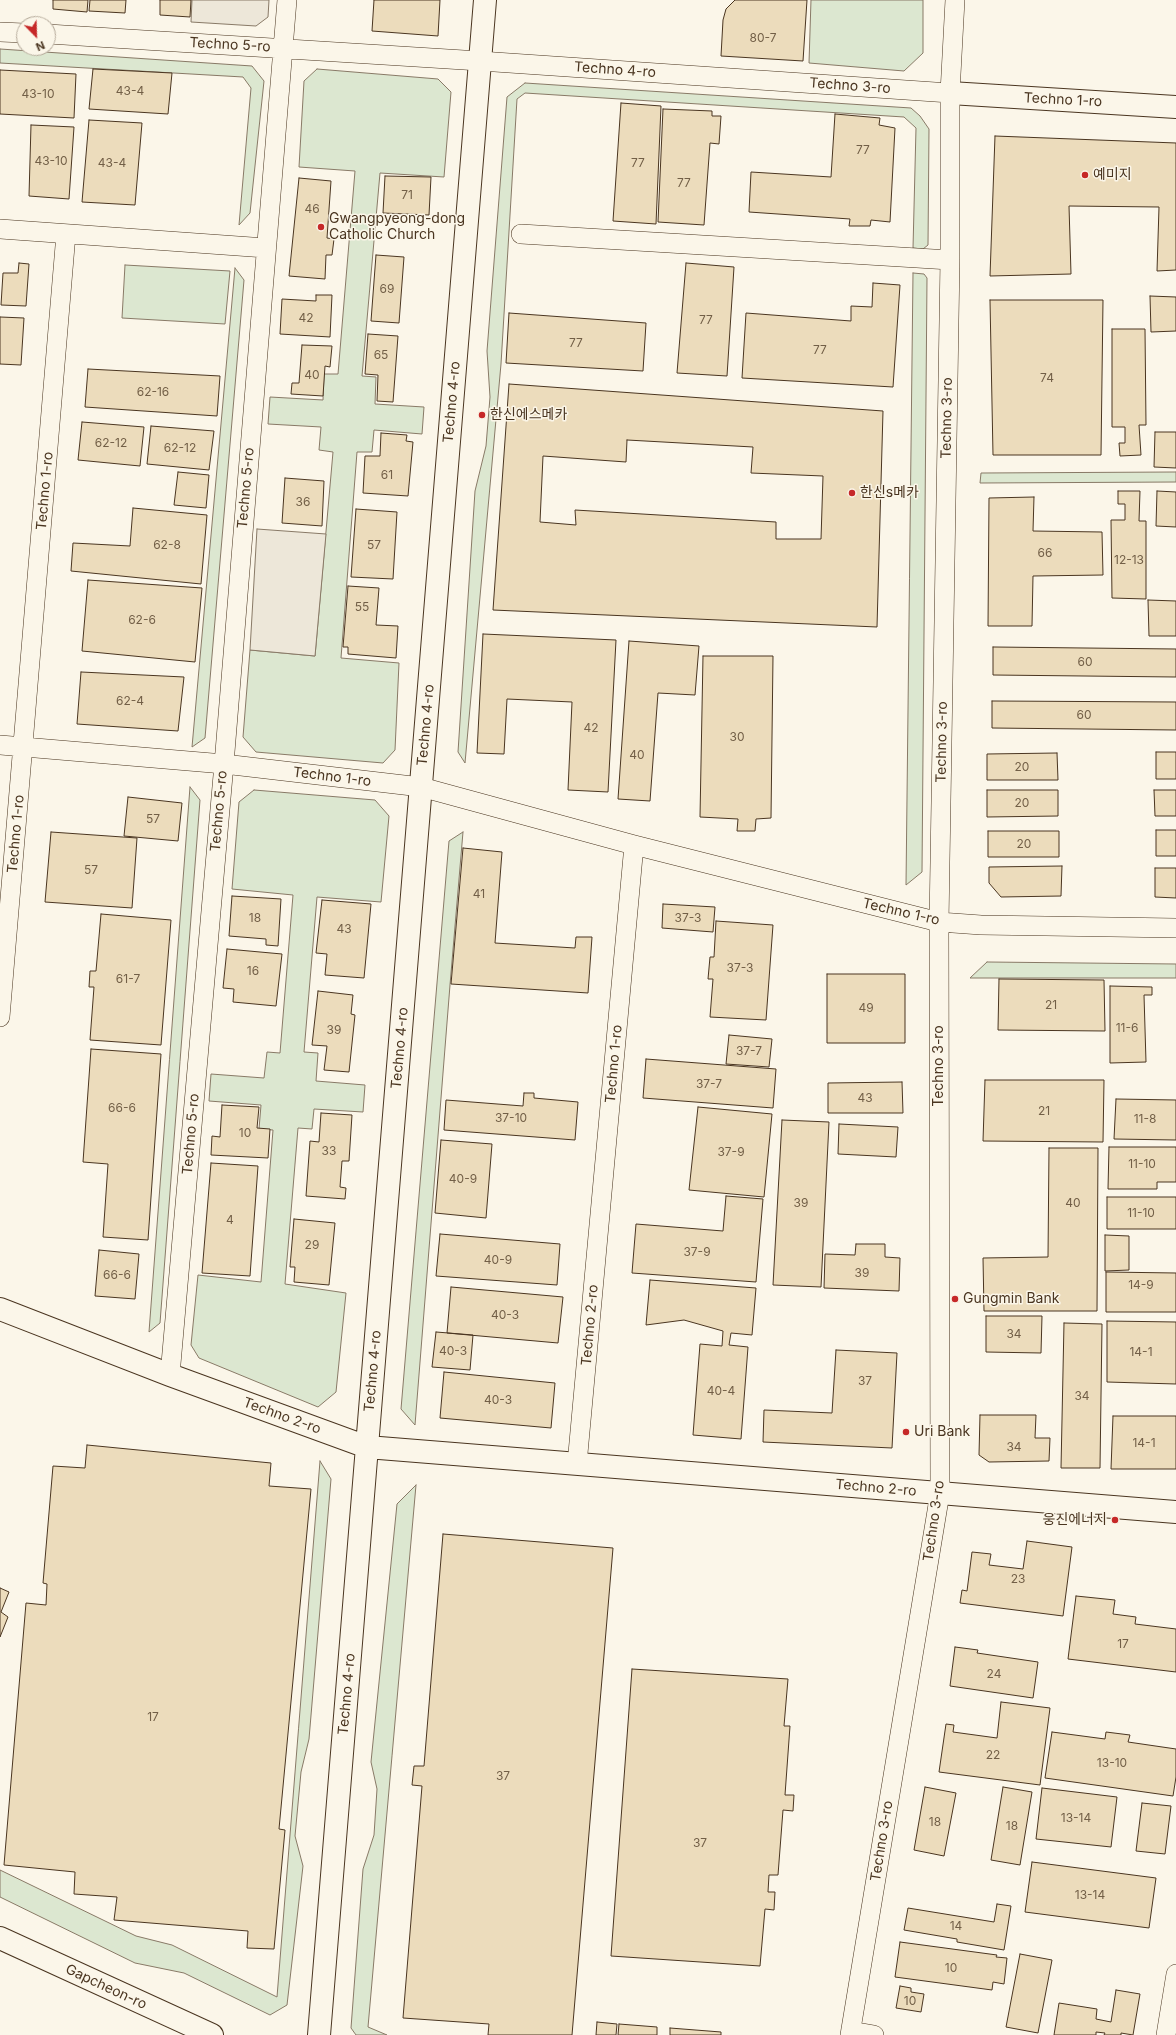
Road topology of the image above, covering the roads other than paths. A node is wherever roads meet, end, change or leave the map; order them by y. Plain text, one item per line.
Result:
1 (287, 0) edge
2 (485, 0) edge
3 (955, 0) edge
4 (0, 32) edge
5 (16, 33) edge
6 (56, 34) edge
7 (283, 48) junction
8 (480, 61) junction
9 (751, 79) joint
10 (950, 93) junction
11 (1176, 107) edge
12 (0, 229) edge
13 (66, 234) junction
14 (521, 234) dead end
15 (266, 248) junction
16 (950, 260) junction
17 (0, 745) edge
18 (23, 747) junction
19 (224, 764) junction
20 (421, 787) junction
21 (634, 845) junction
22 (939, 922) junction
23 (1176, 928) edge
24 (0, 1017) edge
25 (602, 1187) joint
26 (0, 1308) edge
27 (170, 1375) junction
28 (367, 1447) junction
29 (577, 1464) junction
30 (940, 1493) junction
31 (1176, 1512) edge
32 (0, 1938) edge
33 (1176, 1974) edge
34 (850, 2033) edge
35 (212, 2035) edge
36 (319, 2035) edge
37 (874, 2035) edge
38 (1166, 2035) edge

1 - 7 street
2 - 8 main road, Techno 4-ro
3 - 10 street, Techno 3-ro
4 - 5 street
6 - 7 street, Techno 5-ro
7 - 8 street, Techno 4-ro
7 - 15 street, Techno 5-ro
8 - 9 street, Techno 4-ro
8 - 20 main road, Techno 4-ro
9 - 10 street, Techno 3-ro
10 - 11 main road, Techno 1-ro
10 - 16 street, Techno 3-ro
12 - 13 street
13 - 15 street
13 - 18 street, Techno 1-ro
14 - 16 street
15 - 19 street, Techno 5-ro
16 - 22 street, Techno 3-ro
17 - 18 street, Techno 1-ro
18 - 19 street, Techno 1-ro
18 - 24 street, Techno 1-ro
19 - 20 street, Techno 1-ro
19 - 27 street, Techno 5-ro
20 - 21 street, Techno 1-ro
20 - 28 main road, Techno 4-ro
21 - 22 street, Techno 1-ro
21 - 25 street, Techno 1-ro
22 - 23 street, Techno 1-ro
22 - 30 street, Techno 3-ro
25 - 29 street, Techno 2-ro
26 - 27 main road, Techno 2-ro
27 - 28 main road, Techno 2-ro
28 - 29 main road, Techno 2-ro
28 - 36 main road, Techno 4-ro
29 - 30 main road, Techno 2-ro
30 - 31 main road, Techno 2-ro
30 - 34 street, Techno 3-ro
32 - 35 main road, Gapcheon-ro
33 - 38 street
34 - 37 street, Techno 3-ro

